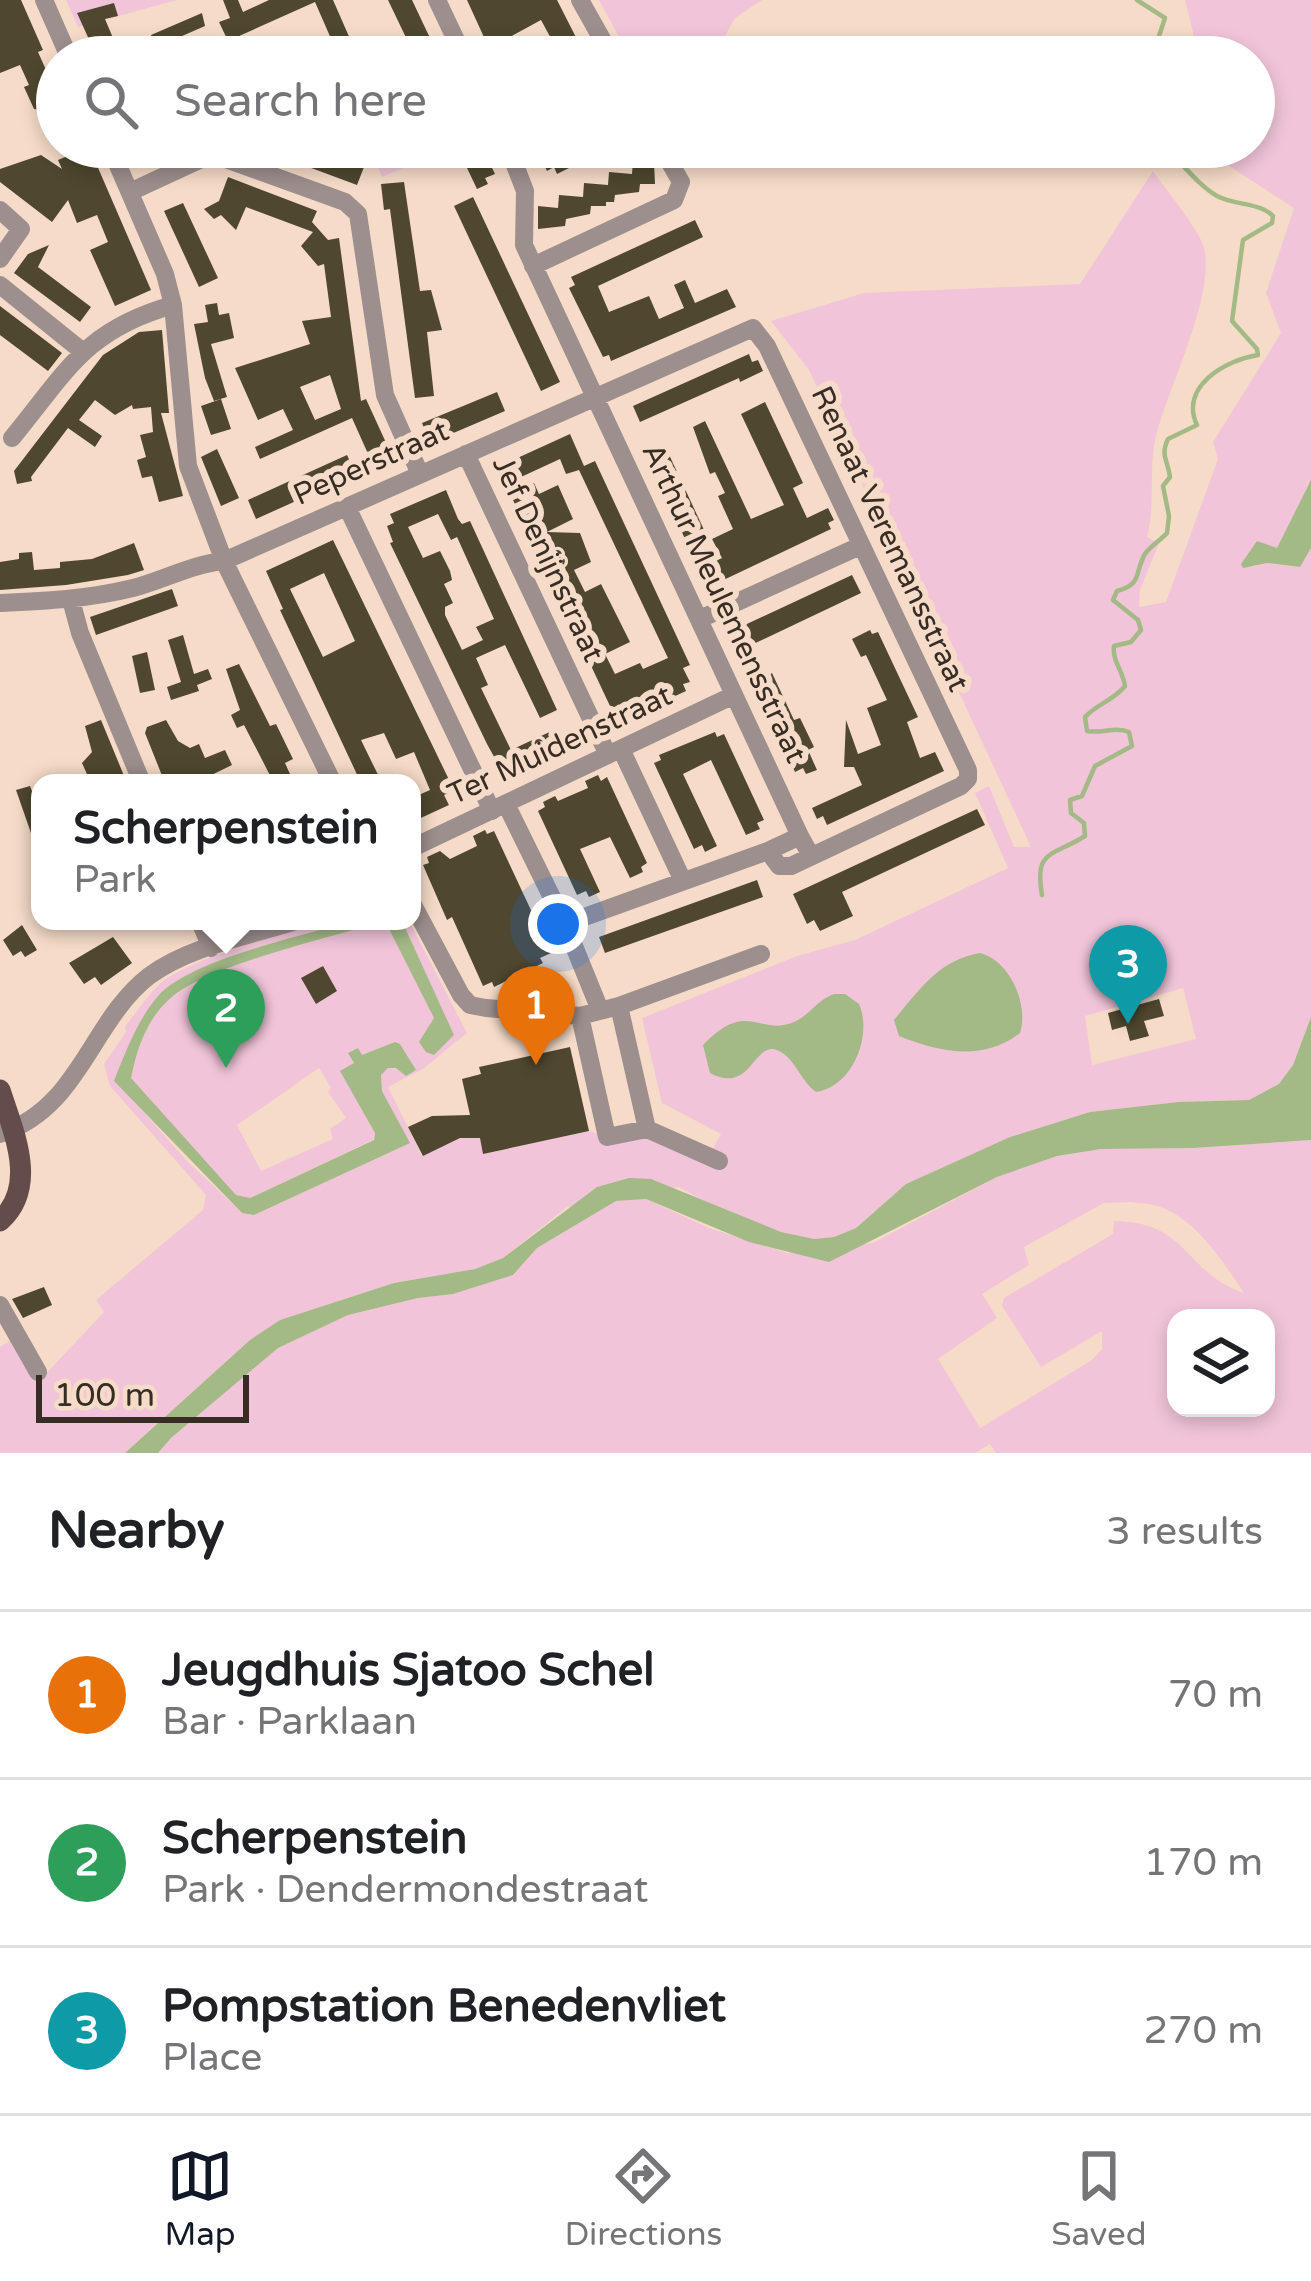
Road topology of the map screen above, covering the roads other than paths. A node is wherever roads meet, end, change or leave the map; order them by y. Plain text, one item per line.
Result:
1 (44, 0) edge
2 (436, 0) edge
3 (580, 0) edge
4 (60, 36) edge
5 (454, 36) edge
6 (600, 36) edge
7 (119, 168) edge
8 (179, 168) edge
9 (269, 168) edge
10 (518, 168) edge
11 (673, 168) edge
12 (130, 192) junction
13 (0, 210) edge
14 (0, 260) edge
15 (533, 266) junction
16 (0, 285) edge
17 (173, 305) junction
18 (753, 328) joint
19 (82, 351) junction
20 (594, 397) junction
21 (12, 438) dead end
22 (466, 454) junction
23 (420, 474) junction
24 (347, 507) junction
25 (860, 546) junction
26 (224, 561) junction
27 (70, 601) junction
28 (0, 603) edge
29 (700, 619) junction
30 (734, 695) junction
31 (614, 752) junction
32 (138, 774) edge
33 (329, 774) edge
34 (499, 807) junction
35 (800, 836) junction
36 (421, 844) edge
37 (768, 851) junction
38 (811, 856) junction
39 (683, 880) junction
40 (421, 920) edge
41 (565, 924) junction
42 (204, 930) edge
43 (268, 930) edge
44 (211, 948) junction
45 (761, 954) dead end
46 (610, 1008) junction
47 (580, 1016) junction
48 (0, 1090) edge
49 (647, 1130) junction
50 (6, 1132) edge
51 (719, 1161) dead end
52 (0, 1221) edge
53 (0, 1305) edge
54 (7, 1336) edge
55 (38, 1372) dead end

1 - 4 street
2 - 5 street
3 - 6 street
7 - 12 street
8 - 12 street
9 - 23 street
10 - 15 street, Arthur Meulemensstraat
11 - 15 street
12 - 17 street
13 - 14 street
15 - 20 street, Arthur Meulemensstraat
16 - 19 street
17 - 19 street
17 - 26 street
18 - 20 street, Peperstraat
18 - 25 street, Renaat Veremansstraat
19 - 21 street
20 - 22 street, Peperstraat
20 - 29 street, Arthur Meulemensstraat
22 - 23 street, Peperstraat
22 - 31 street, Jef Denijnstraat
23 - 24 street, Peperstraat
24 - 26 street, Peperstraat
24 - 34 street
25 - 29 street
25 - 38 street, Renaat Veremansstraat
26 - 27 street, Peperstraat
26 - 33 street
27 - 28 street, Peperstraat
27 - 32 street
29 - 30 street, Arthur Meulemensstraat
30 - 31 street, Ter Muidenstraat
30 - 35 street, Arthur Meulemensstraat
31 - 34 street, Ter Muidenstraat
31 - 39 street, Jef Denijnstraat
34 - 36 street, Ter Muidenstraat
34 - 41 street
35 - 37 street
35 - 38 street, Arthur Meulemensstraat
37 - 38 street
37 - 39 street
39 - 41 street
40 - 47 street
41 - 46 street
42 - 44 street
43 - 44 street
44 - 50 street
45 - 46 street
46 - 47 street
46 - 49 street
47 - 49 street
48 - 50 main road
49 - 51 street
50 - 52 main road
53 - 54 street
54 - 55 street

